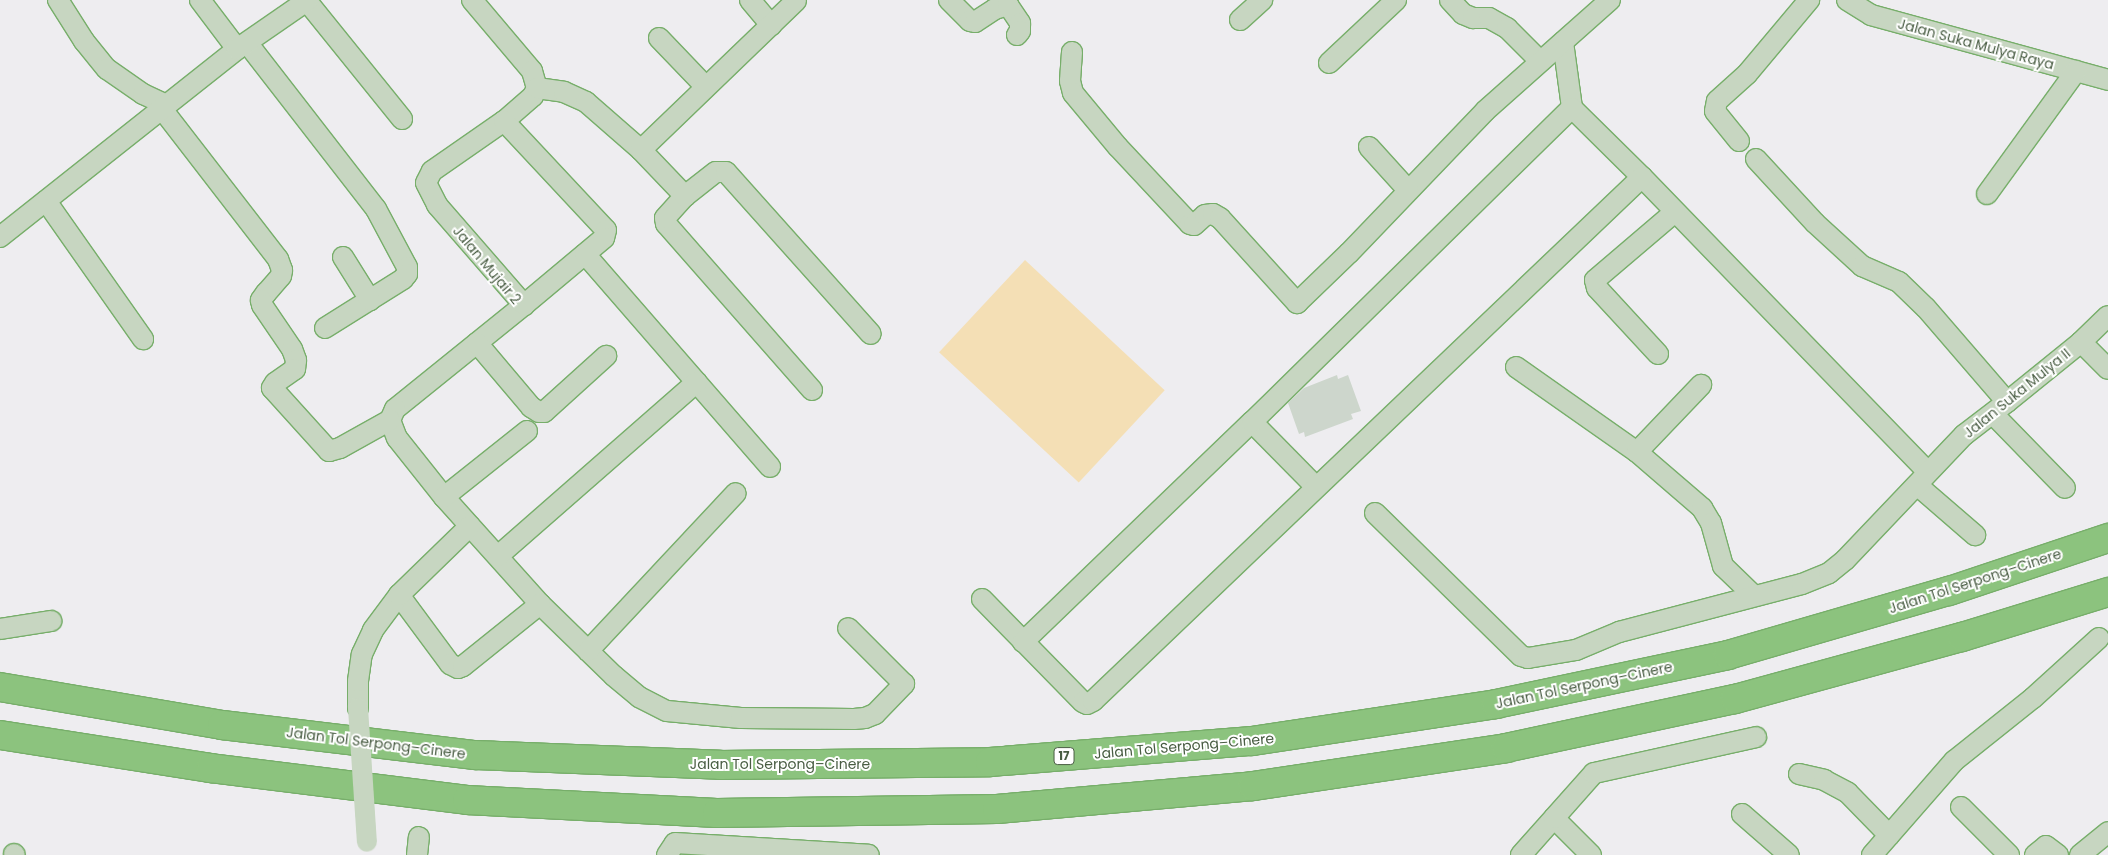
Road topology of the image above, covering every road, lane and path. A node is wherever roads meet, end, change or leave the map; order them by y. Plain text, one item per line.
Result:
1 (58, 0) edge
2 (200, 0) edge
3 (307, 0) edge
4 (472, 0) edge
5 (750, 0) edge
6 (949, 0) edge
7 (1262, 0) edge
8 (1396, 0) edge
9 (1450, 0) edge
10 (1610, 0) edge
11 (1809, 0) edge
12 (1847, 0) edge
13 (796, 1) edge
14 (1240, 20) dead end
15 (771, 25) junction
16 (1017, 35) dead end
17 (659, 38) dead end
18 (1563, 42) junction
19 (243, 46) junction
20 (1072, 52) dead end
21 (1540, 61) junction
22 (1329, 63) dead end
23 (2076, 71) junction
24 (2108, 80) edge
25 (705, 86) junction
26 (537, 88) junction
27 (165, 107) junction
28 (1572, 108) junction
29 (402, 119) dead end
30 (504, 121) junction
31 (1739, 141) dead end
32 (1369, 147) dead end
33 (641, 150) junction
34 (1756, 159) dead end
35 (1642, 177) junction
36 (1408, 190) junction
37 (1987, 194) dead end
38 (685, 196) junction
39 (46, 201) junction
40 (1676, 212) junction
41 (0, 236) edge
42 (585, 254) junction
43 (343, 257) dead end
44 (370, 300) junction
45 (524, 305) junction
46 (2108, 316) edge
47 (325, 328) dead end
48 (872, 334) dead end
49 (143, 339) dead end
50 (2081, 342) junction
51 (477, 343) junction
52 (1658, 354) dead end
53 (606, 356) dead end
54 (1516, 367) dead end
55 (2108, 369) edge
56 (697, 382) junction
57 (1701, 385) dead end
58 (812, 390) dead end
59 (2000, 408) junction
60 (390, 420) junction
61 (1252, 422) junction
62 (528, 431) dead end
63 (1636, 452) junction
64 (770, 467) dead end
65 (1923, 479) junction
66 (1316, 487) junction
67 (2065, 488) dead end
68 (736, 494) dead end
69 (444, 497) junction
70 (1375, 513) dead end
71 (470, 526) junction
72 (1975, 535) dead end
73 (2108, 538) edge
74 (498, 556) junction
75 (2108, 592) edge
76 (399, 595) junction
77 (1753, 595) junction
78 (982, 599) dead end
79 (540, 604) junction
80 (51, 621) dead end
81 (848, 628) dead end
82 (0, 629) edge
83 (2099, 638) dead end
84 (1023, 642) junction
85 (588, 652) junction
86 (0, 687) edge
87 (0, 735) edge
88 (1756, 737) dead end
89 (1798, 774) dead end
90 (1961, 807) dead end
91 (1742, 814) dead end
92 (1554, 818) junction
93 (2108, 832) edge
94 (1889, 835) junction
95 (368, 848) edge
96 (667, 855) edge
97 (869, 855) edge
98 (1521, 855) edge
99 (1591, 855) edge
100 (1789, 855) edge
101 (1872, 855) edge
102 (2009, 855) edge
103 (2035, 855) edge
104 (2058, 855) edge
105 (2080, 855) edge

1 - 27 street
2 - 19 street
3 - 19 street
3 - 29 street
4 - 26 street
5 - 15 street
6 - 16 street
7 - 14 street
8 - 22 street
9 - 21 street
10 - 18 street
11 - 31 street
12 - 23 street, Jalan Suka Mulya Raya
13 - 15 street
15 - 25 street
17 - 25 street
18 - 21 street
18 - 28 street
19 - 27 street
19 - 44 street
20 - 36 street
21 - 36 street
23 - 24 street, Jalan Suka Mulya Raya
23 - 37 street
25 - 33 street
26 - 30 street, Jalan Mujair 2
26 - 33 street
27 - 39 street
27 - 60 street
28 - 35 street
28 - 61 street
30 - 42 street
30 - 45 street, Jalan Mujair 2
32 - 36 street
33 - 38 street
34 - 59 street
35 - 40 street
35 - 66 street
38 - 48 street
38 - 58 street
39 - 41 street
39 - 49 street
40 - 52 street
40 - 65 street
42 - 45 street
42 - 56 street
43 - 44 street
44 - 47 street
45 - 51 street, Jalan Mujair 2
46 - 50 street, Jalan Suka Mulya II
50 - 55 street
50 - 59 street, Jalan Suka Mulya II
51 - 53 street
51 - 60 street, Jalan Mujair 2
54 - 63 street
56 - 64 street
56 - 74 street
57 - 63 street
59 - 65 street, Jalan Suka Mulya II
59 - 67 street
60 - 69 street
61 - 66 street
61 - 84 street
62 - 69 street
63 - 77 street
65 - 72 street
65 - 77 street, Jalan Suka Mulya II
66 - 84 street
68 - 85 street
69 - 71 street
70 - 77 street, Jalan Suka Mulya II
71 - 74 street
71 - 76 street
73 - 86 highway, Jalan Tol Serpong–Cinere / 17
74 - 79 street
75 - 87 highway
76 - 79 street
76 - 95 street, bridge
78 - 84 street
79 - 85 street
80 - 82 street
81 - 85 street
83 - 94 street
88 - 92 street
89 - 94 street
90 - 102 street
91 - 100 street
92 - 98 street
92 - 99 street
93 - 105 street
94 - 101 street
96 - 97 street
103 - 104 street

